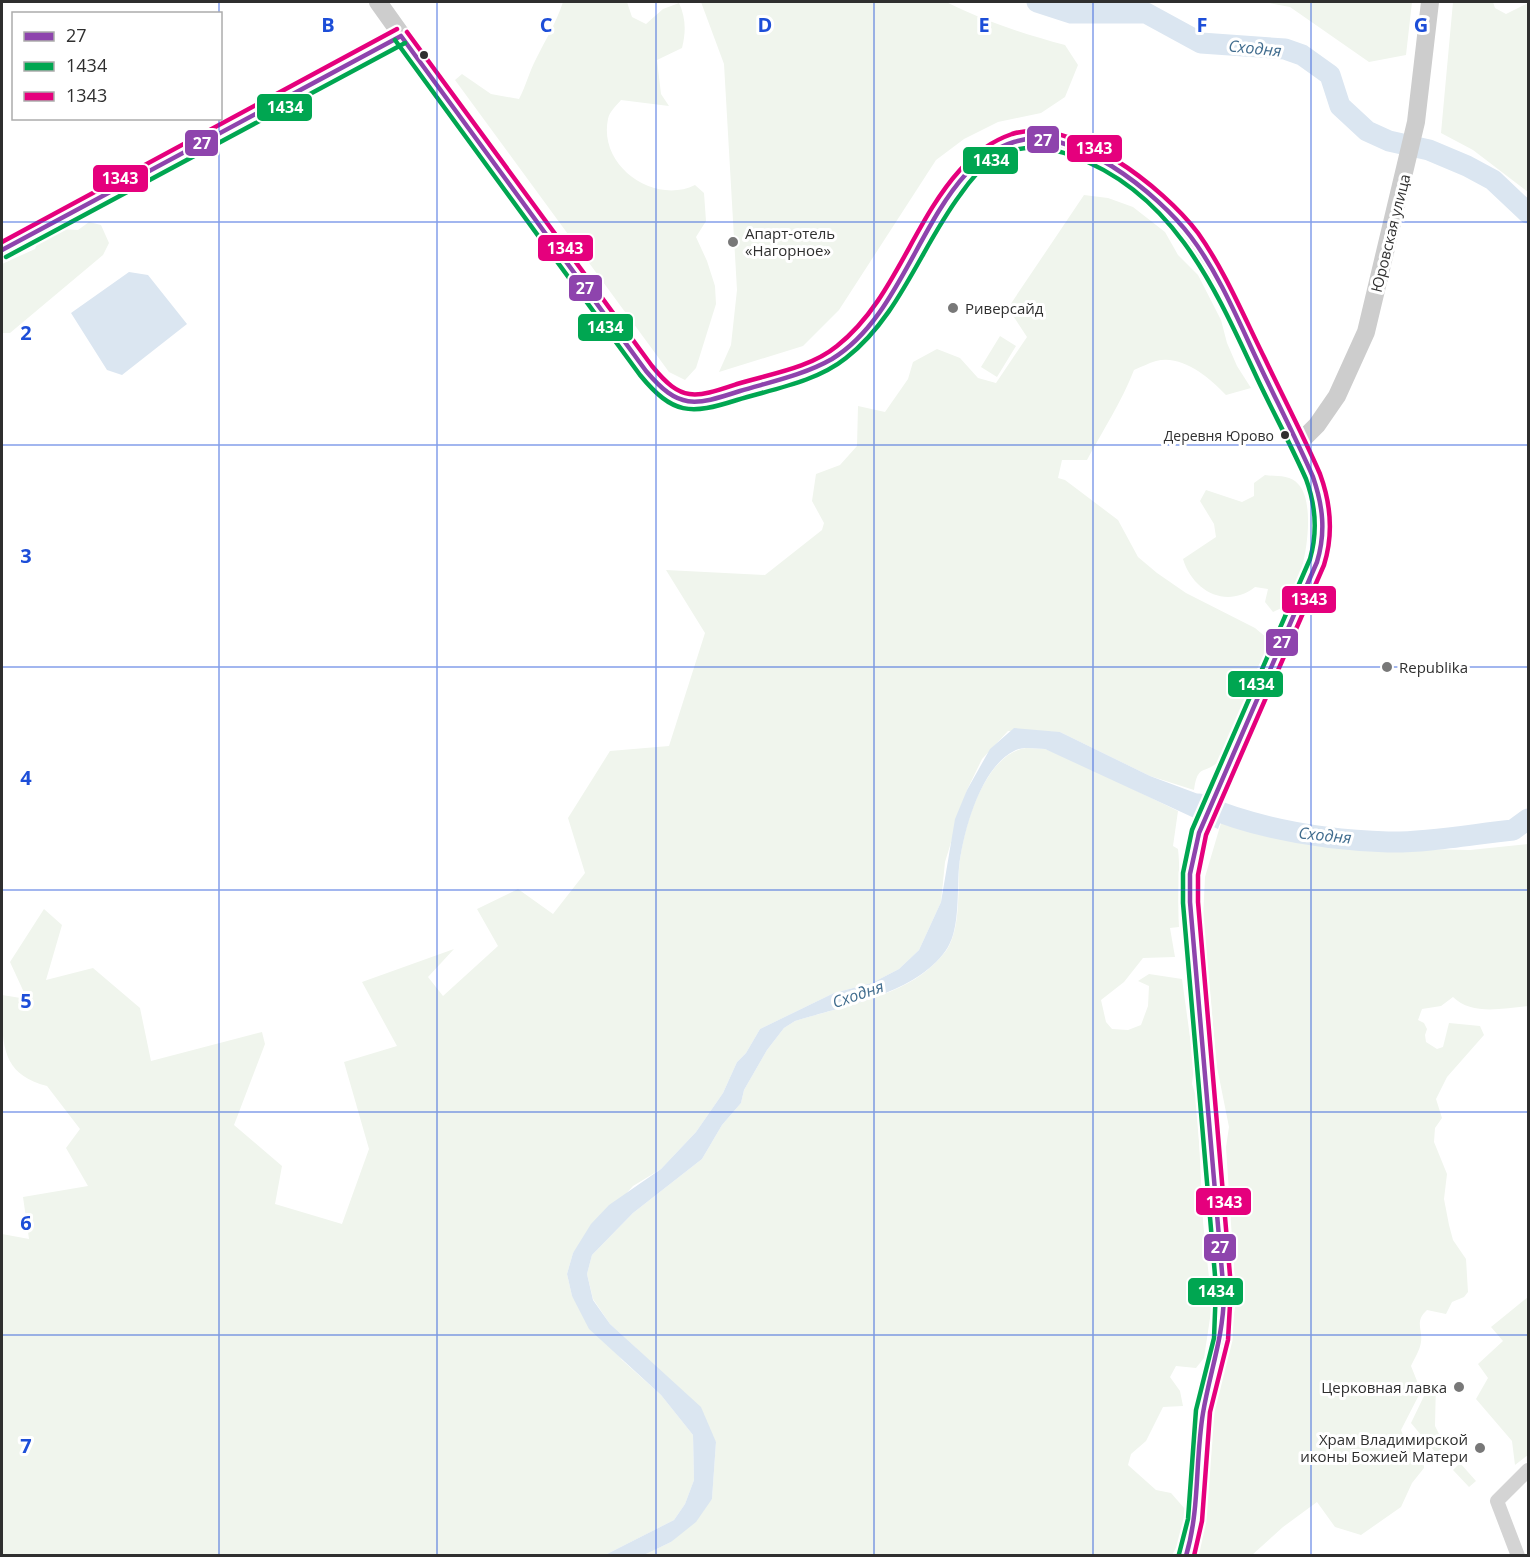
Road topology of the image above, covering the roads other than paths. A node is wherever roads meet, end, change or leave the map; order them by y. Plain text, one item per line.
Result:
1 (378, 2) edge
2 (1430, 2) edge
3 (401, 36) junction
4 (2, 250) edge
5 (1297, 445) junction
6 (1528, 1470) edge
7 (1186, 1556) edge
8 (1518, 1556) edge

1 - 3 main road
2 - 5 main road, Юровская улица
3 - 4 main road
3 - 5 main road
5 - 7 main road
6 - 8 street

